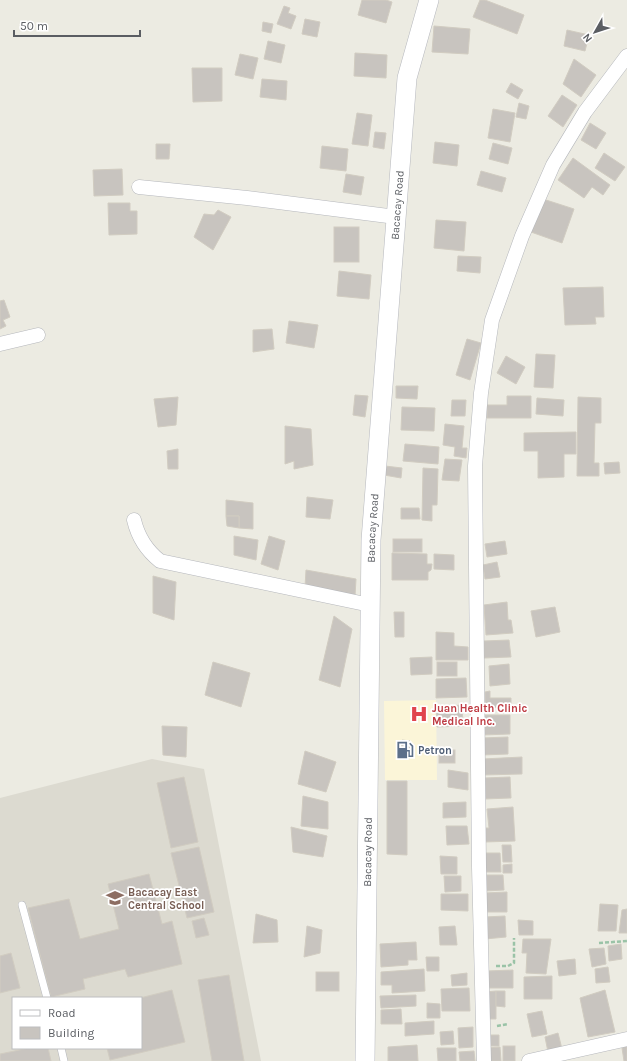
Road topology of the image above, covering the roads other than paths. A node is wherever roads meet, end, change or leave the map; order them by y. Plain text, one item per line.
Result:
1 (429, 0) edge
2 (627, 56) edge
3 (139, 187) dead end
4 (396, 216) junction
5 (38, 335) dead end
6 (0, 344) edge
7 (134, 520) dead end
8 (370, 606) junction
9 (22, 905) dead end
10 (47, 997) edge
11 (627, 1039) edge
12 (61, 1049) edge
13 (64, 1061) edge
14 (366, 1061) edge
15 (484, 1061) edge
16 (529, 1061) edge

1 - 4 main road, Bacacay Road
2 - 15 street
3 - 4 street
4 - 8 main road, Bacacay Road
5 - 6 street
7 - 8 street
8 - 14 main road, Bacacay Road
9 - 10 lane
11 - 16 street
12 - 13 lane

